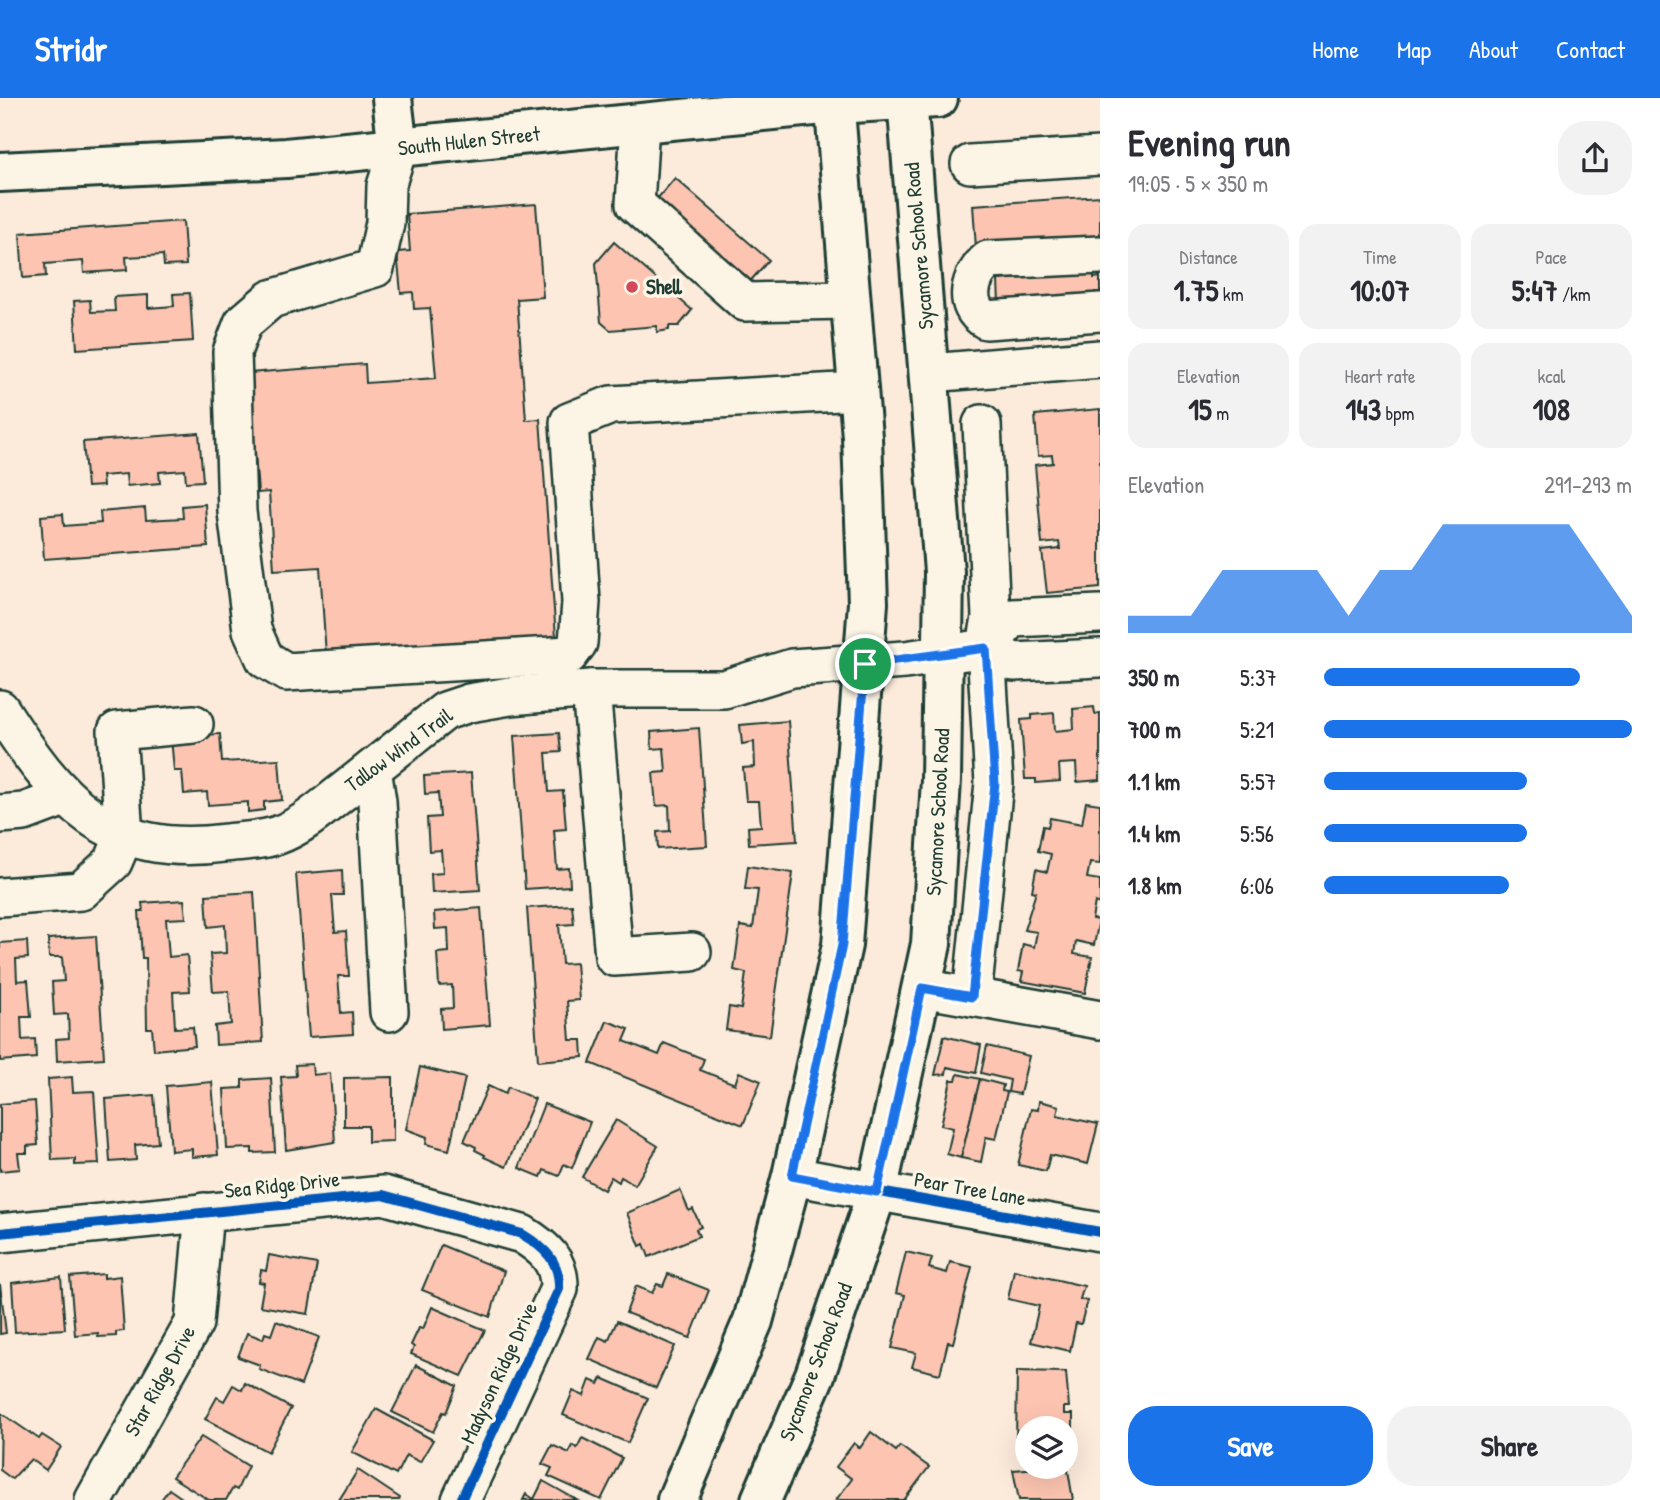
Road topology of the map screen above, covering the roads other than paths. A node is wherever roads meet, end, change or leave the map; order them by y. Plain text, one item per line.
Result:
1 (391, 98) edge
2 (917, 98) edge
3 (834, 101) edge
4 (640, 124) junction
5 (398, 149) junction
6 (1100, 156) edge
7 (970, 164) dead end
8 (0, 172) edge
9 (1100, 255) edge
10 (850, 300) junction
11 (973, 306) junction
12 (924, 311) junction
13 (1100, 312) edge
14 (1100, 359) edge
15 (930, 373) junction
16 (858, 391) junction
17 (982, 424) dead end
18 (1100, 614) edge
19 (986, 648) junction
20 (943, 656) junction
21 (1100, 658) edge
22 (865, 664) junction
23 (592, 689) junction
24 (0, 709) edge
25 (194, 724) dead end
26 (372, 769) junction
27 (64, 797) junction
28 (0, 814) edge
29 (124, 836) junction
30 (0, 897) edge
31 (692, 952) dead end
32 (922, 988) junction
33 (965, 996) junction
34 (389, 1012) dead end
35 (1100, 1020) edge
36 (792, 1176) junction
37 (877, 1192) junction
38 (204, 1212) junction
39 (1100, 1232) edge
40 (0, 1233) edge
41 (554, 1260) joint
42 (94, 1500) edge
43 (461, 1500) edge
44 (677, 1500) edge
45 (761, 1500) edge

1 - 5 main road
2 - 3 main road, South Hulen Street
2 - 12 main road, Sycamore School Road
3 - 4 main road, South Hulen Street
3 - 10 main road
4 - 5 main road, South Hulen Street
4 - 10 street
5 - 8 main road, South Hulen Street
5 - 16 street
6 - 7 street
9 - 11 street
10 - 16 main road
11 - 12 street
11 - 13 street
12 - 15 main road, Sycamore School Road
14 - 15 street
15 - 20 main road, Sycamore School Road
16 - 22 main road
17 - 19 street
18 - 19 street
19 - 20 street, Tallow Wind Trail
19 - 21 street
19 - 33 street
20 - 22 street, Tallow Wind Trail
20 - 32 main road, Sycamore School Road
22 - 23 street, Tallow Wind Trail
22 - 36 main road
23 - 26 street, Tallow Wind Trail
23 - 31 street
24 - 27 street, Tallow Wind Trail
25 - 29 street
26 - 29 street, Tallow Wind Trail
26 - 34 street
27 - 28 street
27 - 29 street, Tallow Wind Trail
29 - 30 street
32 - 33 street
32 - 37 main road, Sycamore School Road
33 - 35 street
36 - 37 street, Pear Tree Lane
36 - 44 main road
37 - 39 street, Pear Tree Lane
37 - 45 main road, Sycamore School Road
38 - 40 street, Sea Ridge Drive
38 - 41 street, Sea Ridge Drive
38 - 42 street, Star Ridge Drive
41 - 43 street, Madyson Ridge Drive

